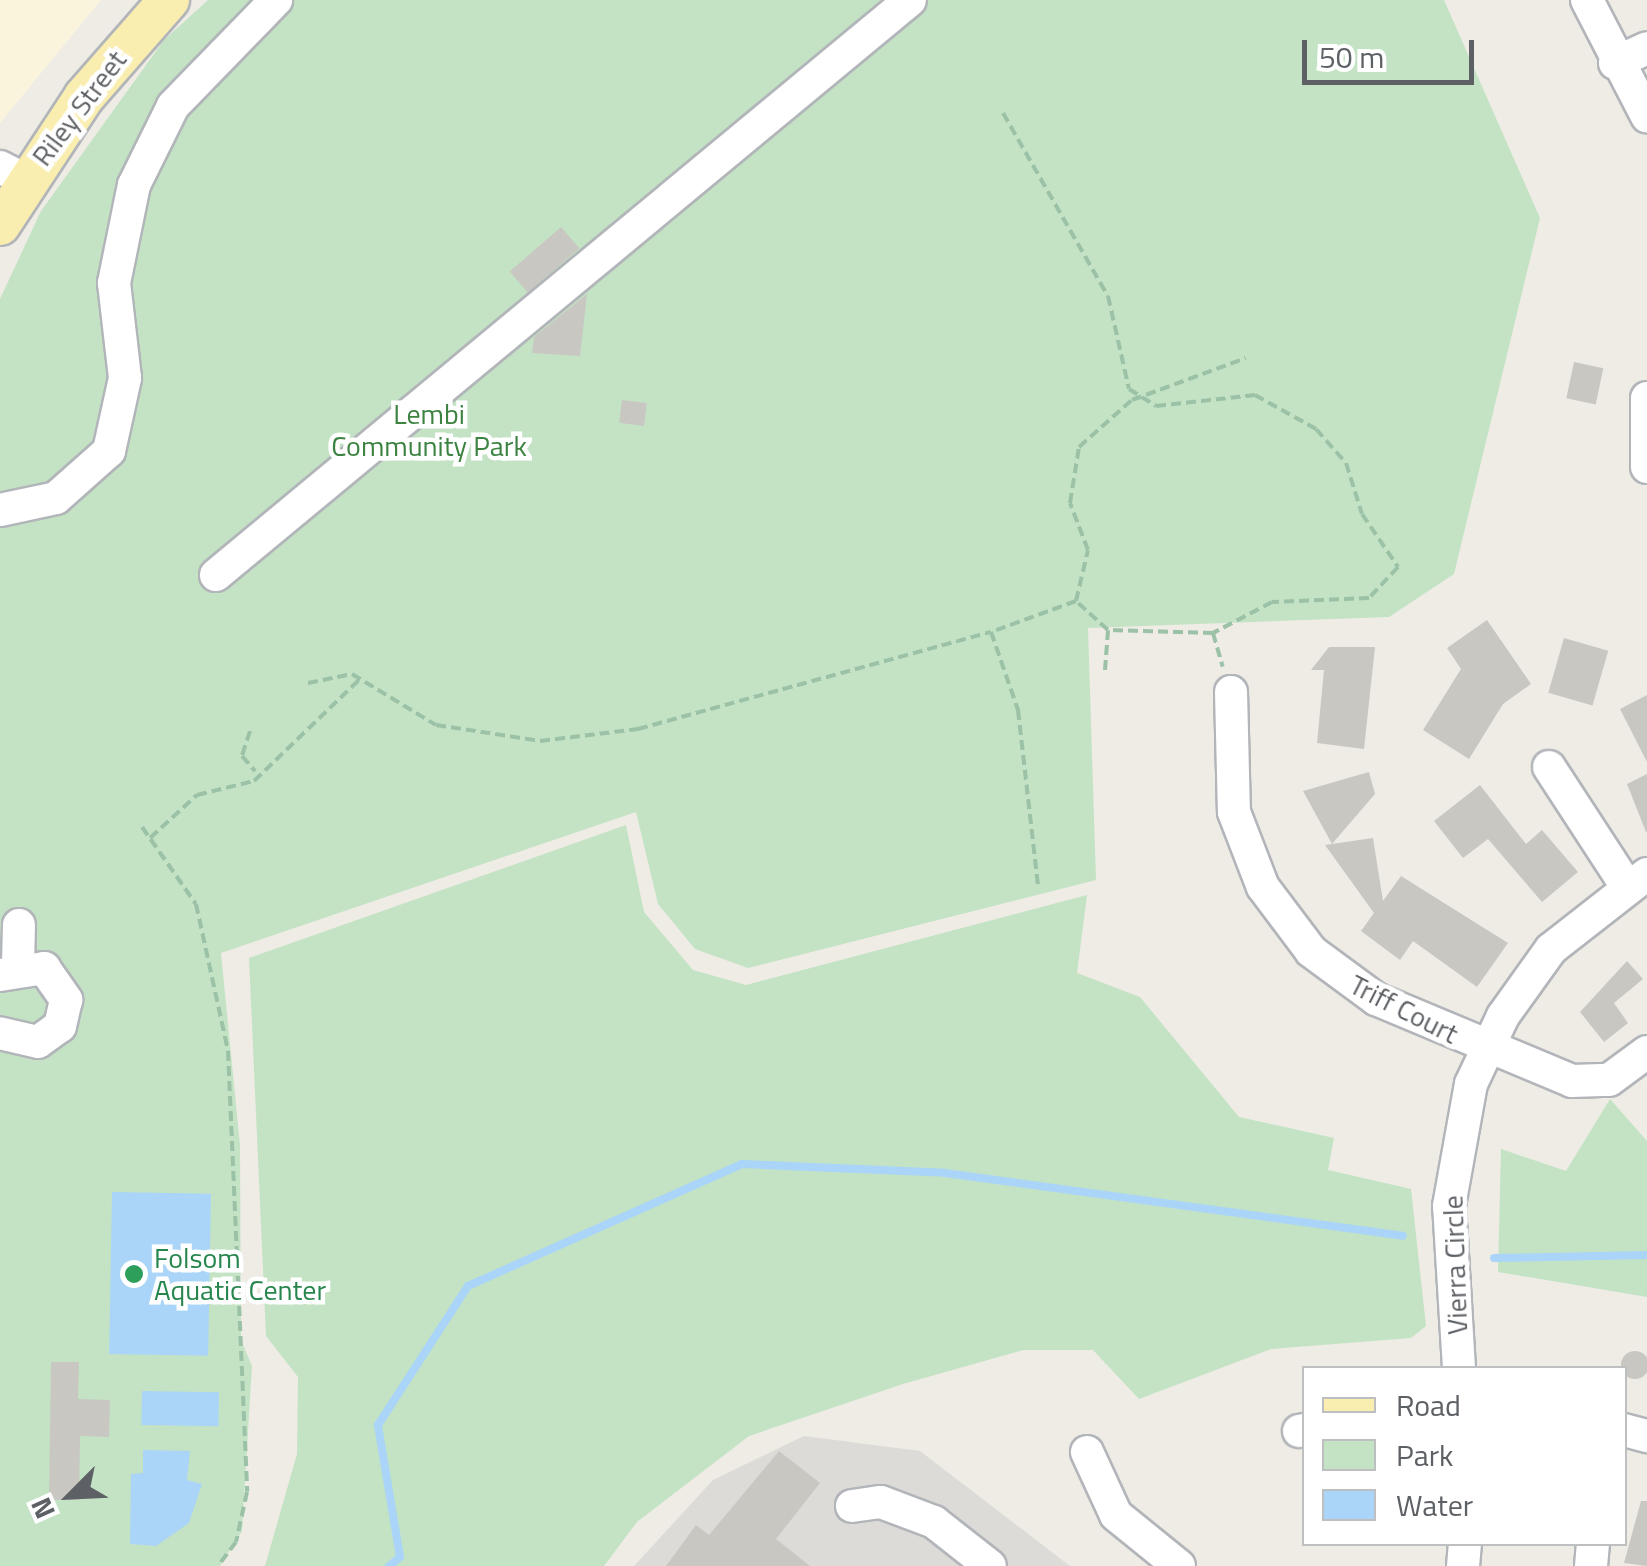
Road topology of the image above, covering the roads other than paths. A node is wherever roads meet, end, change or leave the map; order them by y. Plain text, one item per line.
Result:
1 (169, 0) edge
2 (276, 0) edge
3 (910, 0) edge
4 (1588, 0) edge
5 (1647, 48) edge
6 (1615, 63) junction
7 (1647, 116) edge
8 (7, 197) edge
9 (1647, 398) edge
10 (1647, 467) edge
11 (0, 510) edge
12 (216, 575) dead end
13 (1231, 692) road end
14 (1548, 767) dead end
15 (1637, 879) edge
16 (19, 925) dead end
17 (9, 970) edge
18 (4, 1045) edge
19 (1486, 1050) junction
20 (1647, 1052) edge
21 (1459, 1366) edge
22 (1087, 1452) dead end
23 (852, 1506) dead end
24 (990, 1566) edge
25 (1179, 1566) edge

1 - 8 main road, Riley Street
2 - 11 street
3 - 12 street
4 - 6 street
5 - 6 street
6 - 7 street
9 - 10 street
13 - 19 street, Triff Court
14 - 15 street
15 - 19 street, Vierra Circle
16 - 17 street
17 - 18 street
19 - 20 street, Triff Court
19 - 21 street, Vierra Circle
22 - 25 street
23 - 24 street

